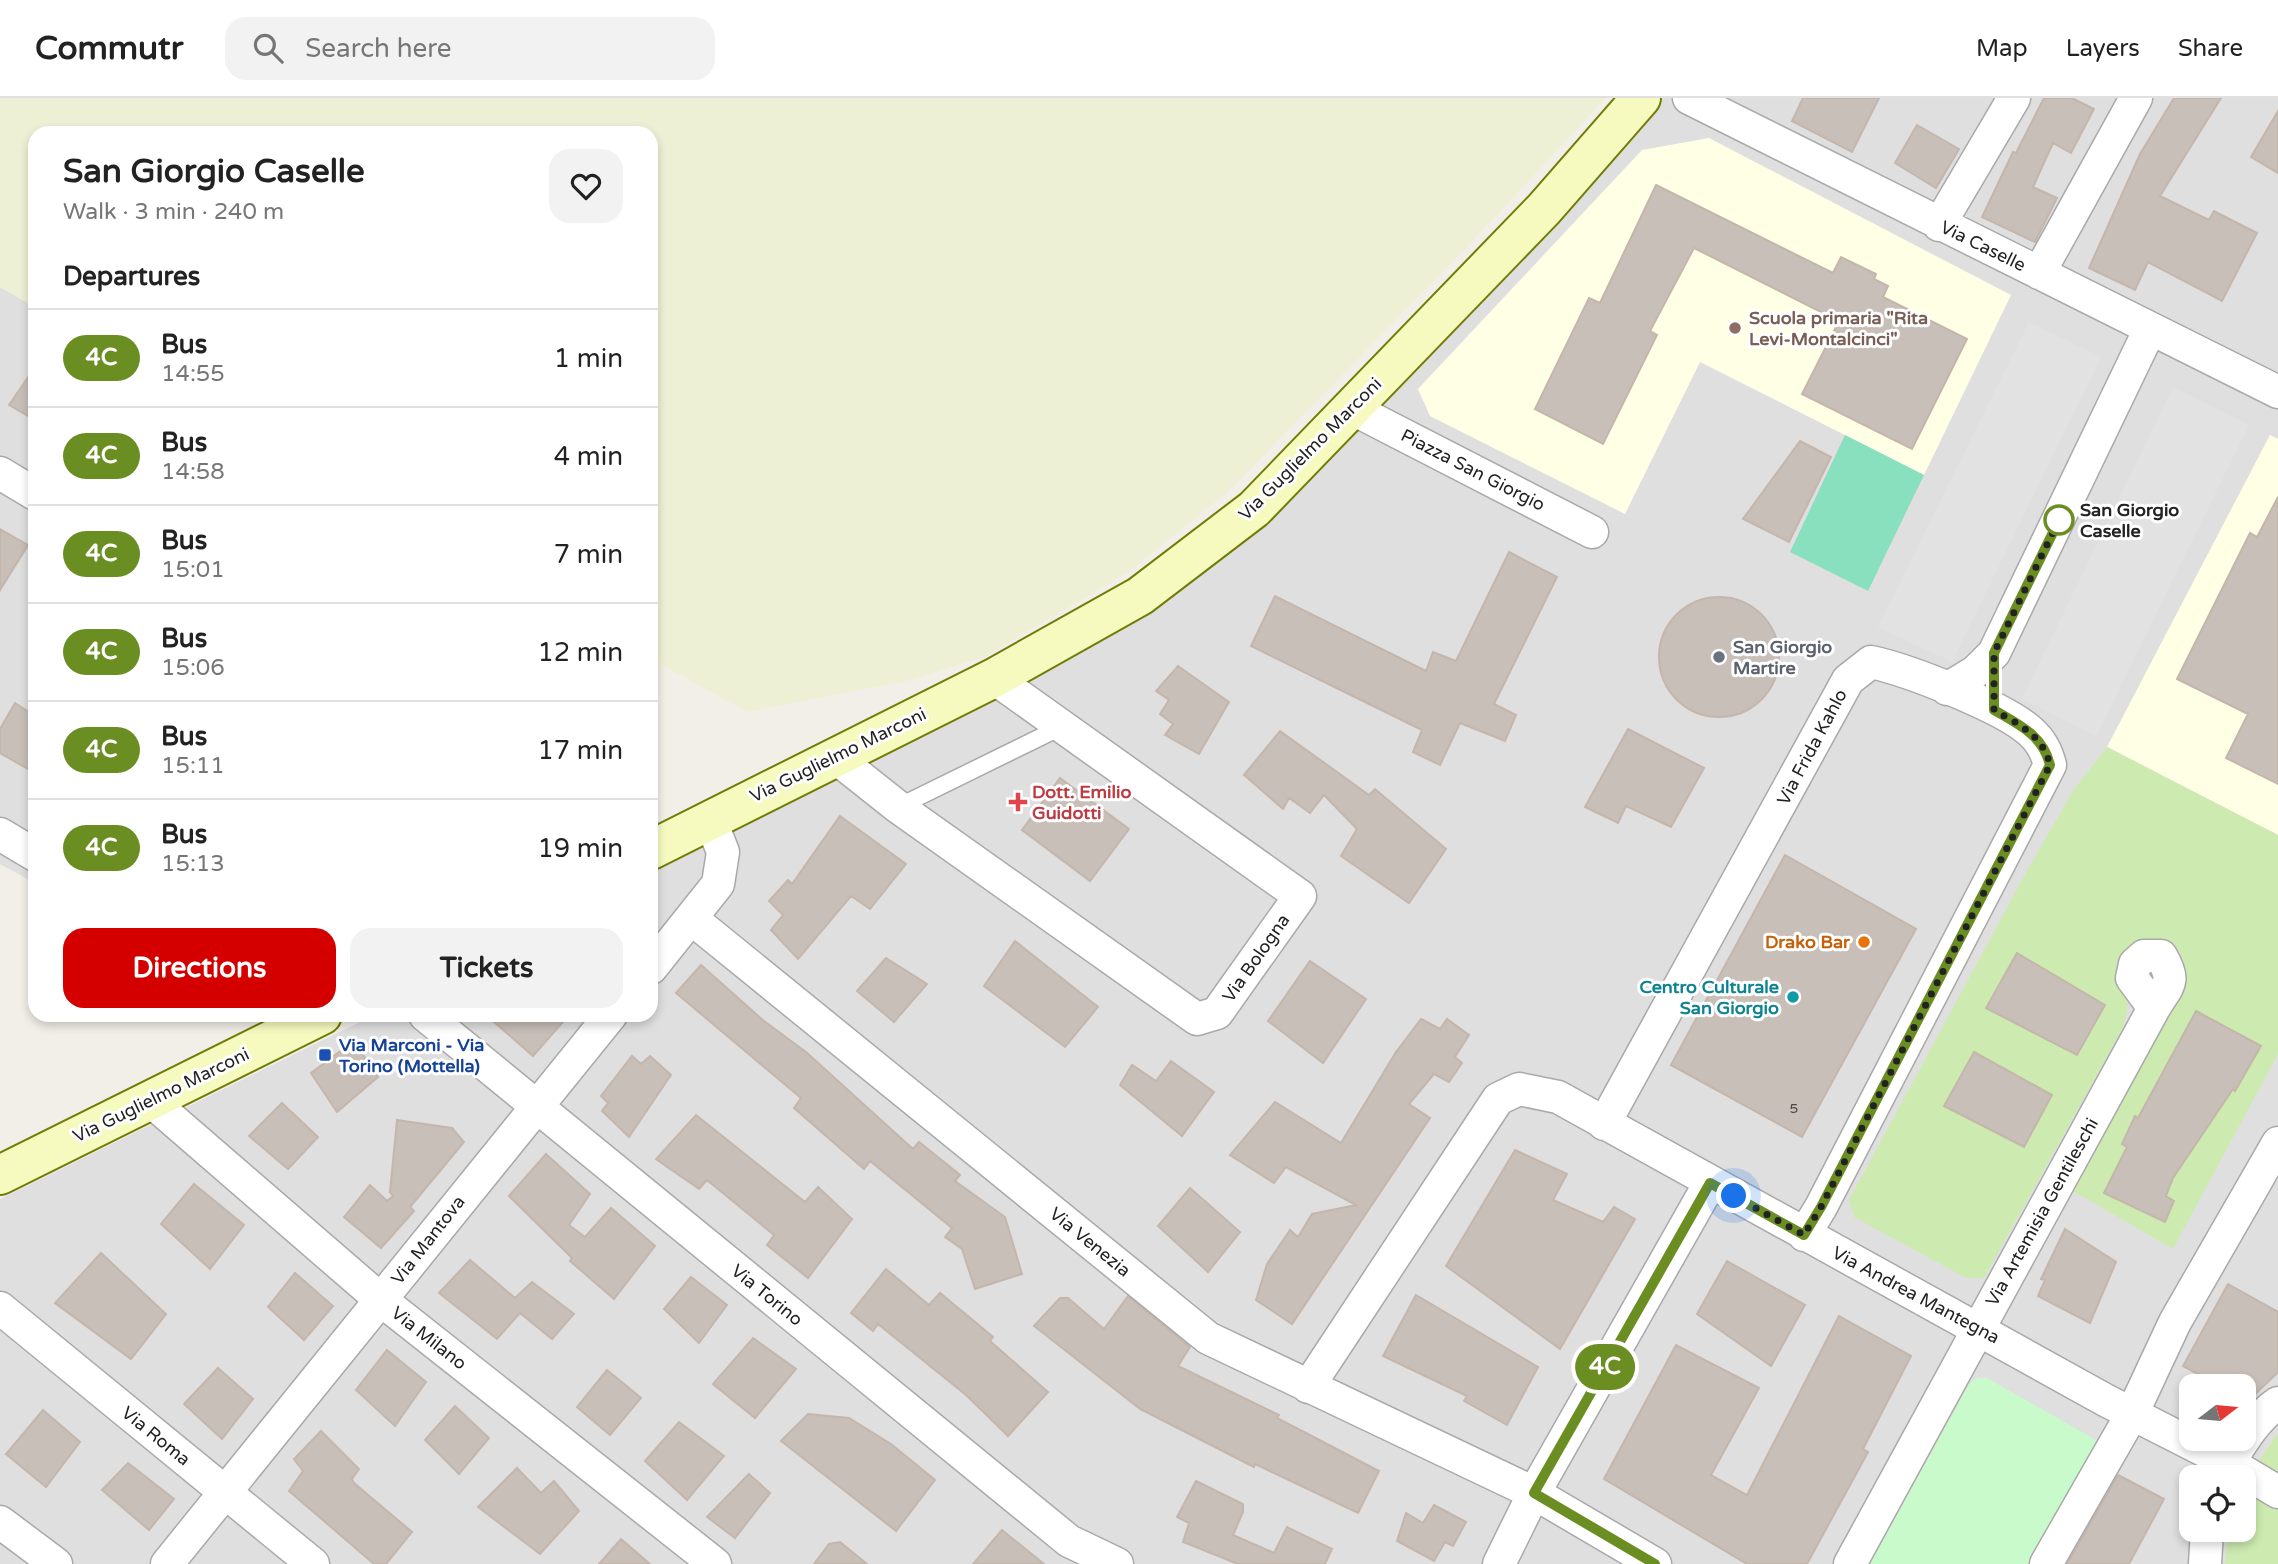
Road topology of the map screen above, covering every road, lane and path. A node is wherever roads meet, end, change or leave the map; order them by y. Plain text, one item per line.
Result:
1 (1641, 98) edge
2 (2014, 98) edge
3 (2136, 98) edge
4 (1695, 99) edge
5 (1940, 225) junction
6 (2039, 273) junction
7 (2150, 329) junction
8 (2278, 392) edge
9 (1353, 409) junction
10 (0, 474) edge
11 (28, 490) edge
12 (1592, 532) dead end
13 (1994, 653) junction
14 (994, 678) junction
15 (1947, 689) junction
16 (1994, 710) junction
17 (1063, 726) junction
18 (835, 757) junction
19 (898, 807) junction
20 (710, 819) junction
21 (0, 834) edge
22 (658, 846) edge
23 (28, 851) edge
24 (692, 919) junction
25 (658, 960) edge
26 (2154, 1008) dead end
27 (308, 1022) edge
28 (433, 1022) edge
29 (605, 1022) edge
30 (150, 1101) junction
31 (534, 1106) junction
32 (1604, 1124) junction
33 (2278, 1143) edge
34 (0, 1175) edge
35 (1710, 1183) junction
36 (1804, 1235) junction
37 (381, 1300) junction
38 (0, 1308) edge
39 (1978, 1328) junction
40 (1308, 1387) junction
41 (2278, 1403) edge
42 (2132, 1414) junction
43 (2218, 1465) edge
44 (2229, 1465) edge
45 (2256, 1483) edge
46 (224, 1492) junction
47 (2278, 1492) edge
48 (1534, 1493) junction
49 (0, 1522) edge
50 (2206, 1542) edge
51 (56, 1564) edge
52 (167, 1564) edge
53 (313, 1564) edge
54 (715, 1564) edge
55 (1117, 1564) edge
56 (1499, 1564) edge
57 (1655, 1564) edge
58 (1850, 1564) edge
59 (2046, 1564) edge
60 (2205, 1564) edge

1 - 9 main road, Via Guglielmo Marconi
2 - 5 street
3 - 6 street
4 - 5 street, Via Caselle
5 - 6 street, Via Caselle
6 - 7 street, Via Caselle
7 - 8 street, Via Caselle
7 - 13 street
9 - 12 street, Piazza San Giorgio
9 - 14 main road, Via Guglielmo Marconi
10 - 11 street
13 - 15 street
13 - 16 street
14 - 17 street, Via Bologna
14 - 18 main road, Via Guglielmo Marconi
15 - 16 street, Via Frida Kahlo
15 - 32 street, Via Frida Kahlo
16 - 36 street, Via Frida Kahlo
17 - 19 lane
17 - 19 street, Via Bologna
18 - 19 street, Via Bologna
18 - 20 main road, Via Guglielmo Marconi
20 - 22 main road, Via Guglielmo Marconi
20 - 24 street
21 - 23 street
24 - 25 street
24 - 40 street, Via Venezia
26 - 39 street, Via Artemisia Gentileschi
27 - 30 main road, Via Guglielmo Marconi
28 - 31 street, Via Torino
29 - 31 street, Via Mantova
30 - 34 main road, Via Guglielmo Marconi
30 - 37 street, Via Milano
31 - 37 street, Via Mantova
31 - 55 street, Via Torino
32 - 35 street, Via Andrea Mantegna
32 - 40 street, Via Andrea Mantegna
33 - 42 street
35 - 36 street, Via Andrea Mantegna
35 - 48 street
36 - 39 street, Via Andrea Mantegna
37 - 46 street, Via Mantova
37 - 54 street, Via Milano
38 - 46 street, Via Roma
39 - 42 street, Via Andrea Mantegna
39 - 58 street, Via Artemisia Gentileschi
40 - 48 street, Via Venezia
41 - 44 street
42 - 43 street, Via Andrea Mantegna
42 - 59 street
45 - 47 street, Via Andrea Mantegna
46 - 52 street, Via Mantova
46 - 53 street, Via Roma
48 - 56 street
48 - 57 street, Via Venezia
49 - 51 street
50 - 60 street

